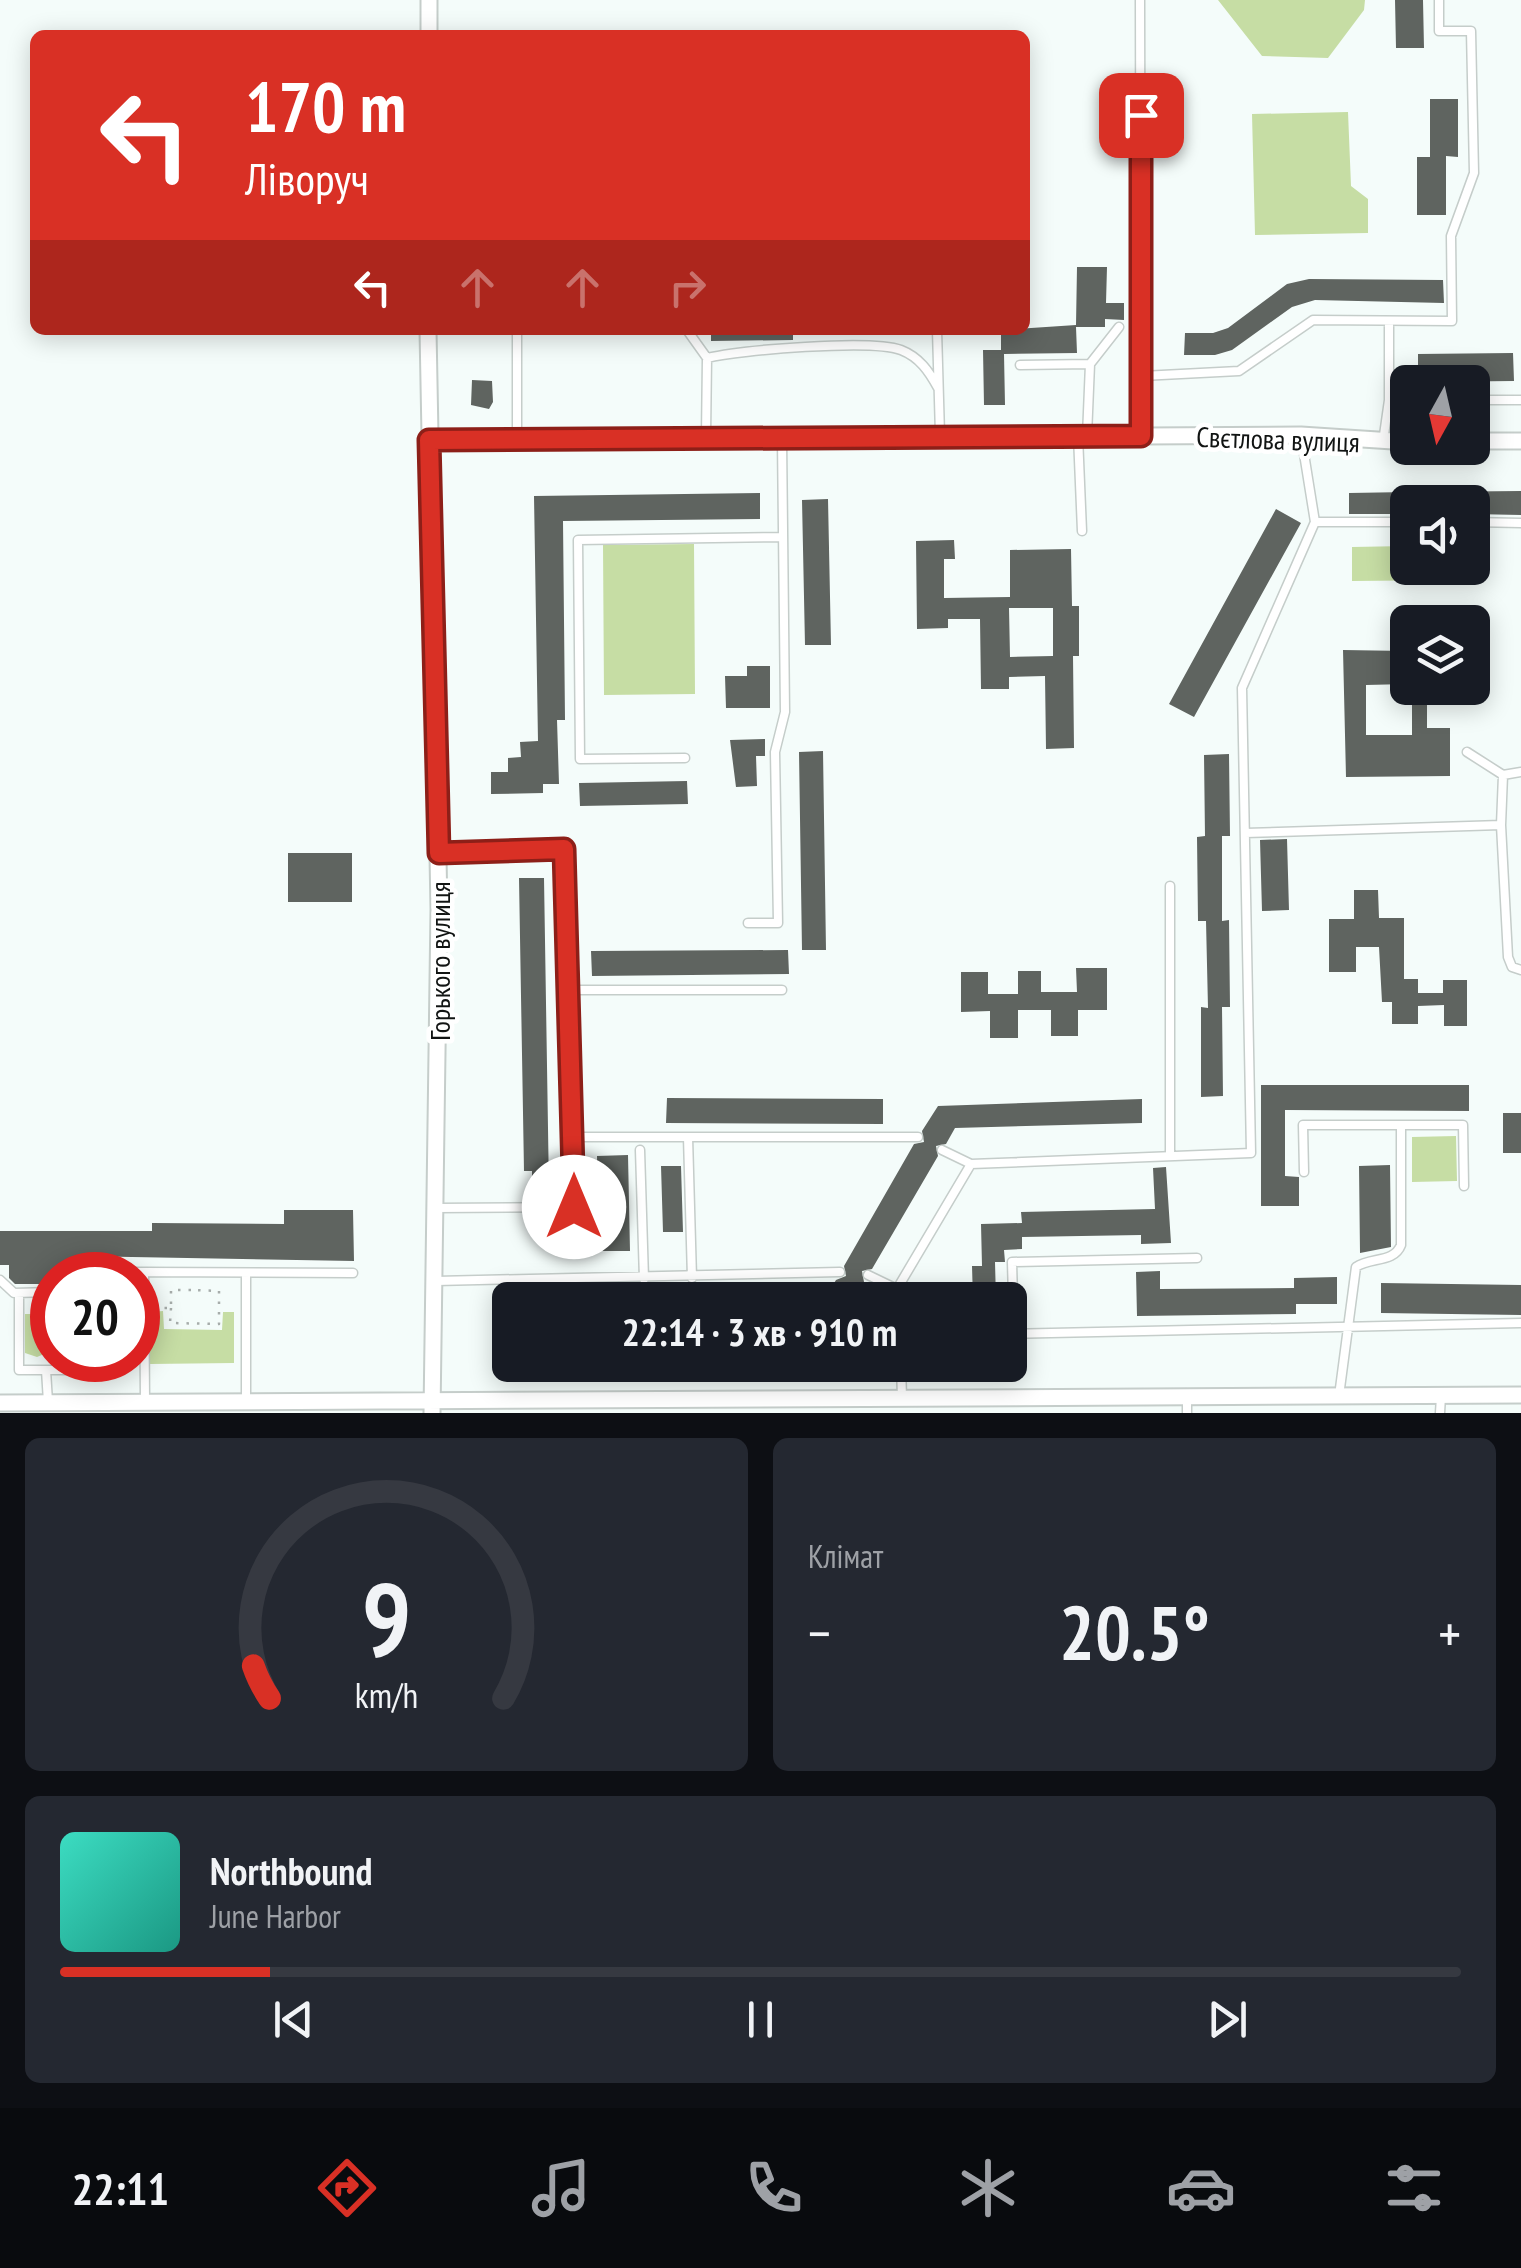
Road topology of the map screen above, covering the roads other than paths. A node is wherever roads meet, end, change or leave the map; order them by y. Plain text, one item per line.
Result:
1 (429, 0) edge
2 (1140, 0) edge
3 (1439, 0) edge
4 (429, 30) edge
5 (1389, 322) junction
6 (1120, 328) dead end
7 (428, 335) edge
8 (517, 335) edge
9 (691, 335) edge
10 (938, 335) edge
11 (707, 358) junction
12 (1090, 364) junction
13 (1020, 365) dead end
14 (1142, 376) junction
15 (938, 388) junction
16 (1389, 400) joint
17 (1490, 400) edge
18 (1521, 400) edge
19 (1082, 435) junction
20 (1301, 435) junction
21 (706, 436) junction
22 (940, 436) junction
23 (1141, 436) junction
24 (782, 437) junction
25 (517, 438) junction
26 (429, 440) junction
27 (1521, 441) edge
28 (1383, 442) junction
29 (1390, 442) edge
30 (1490, 442) edge
31 (1314, 522) junction
32 (1390, 522) edge
33 (1490, 522) edge
34 (1521, 522) edge
35 (1082, 531) dead end
36 (781, 537) junction
37 (1466, 752) dead end
38 (684, 758) dead end
39 (1521, 772) edge
40 (1504, 775) junction
41 (1502, 825) junction
42 (1245, 833) junction
43 (439, 853) junction
44 (1170, 886) dead end
45 (748, 922) dead end
46 (1521, 970) edge
47 (569, 990) junction
48 (782, 990) dead end
49 (1401, 1125) junction
50 (918, 1137) dead end
51 (574, 1138) junction
52 (688, 1138) junction
53 (640, 1150) dead end
54 (942, 1150) dead end
55 (1170, 1156) junction
56 (971, 1164) junction
57 (1304, 1172) dead end
58 (1464, 1186) dead end
59 (437, 1208) junction
60 (1197, 1258) dead end
61 (160, 1272) edge
62 (840, 1272) dead end
63 (246, 1273) junction
64 (352, 1273) dead end
65 (868, 1274) dead end
66 (692, 1278) junction
67 (644, 1279) junction
68 (0, 1280) edge
69 (436, 1281) junction
70 (509, 1282) joint
71 (883, 1282) edge
72 (901, 1282) edge
73 (1012, 1282) edge
74 (18, 1293) junction
75 (30, 1293) edge
76 (1521, 1323) edge
77 (1346, 1325) junction
78 (1027, 1334) edge
79 (30, 1370) edge
80 (47, 1382) edge
81 (902, 1382) edge
82 (1521, 1395) edge
83 (1339, 1396) junction
84 (902, 1398) junction
85 (48, 1402) junction
86 (246, 1402) junction
87 (0, 1403) edge
88 (1187, 1405) edge
89 (1440, 1405) edge
90 (152, 1406) edge
91 (677, 1406) edge
92 (841, 1406) edge
93 (432, 1407) edge
94 (510, 1407) edge
95 (547, 1407) edge

1 - 4 street
2 - 14 lane
3 - 5 lane
5 - 14 lane
5 - 16 lane
6 - 12 lane
7 - 26 street, Горького вулиця
8 - 25 lane
9 - 11 lane
10 - 15 lane
11 - 15 lane
11 - 21 lane
12 - 13 lane
12 - 19 lane
14 - 23 lane
15 - 22 lane
16 - 28 lane
17 - 18 lane
19 - 22 street, Свєтлова вулиця
19 - 23 street, Свєтлова вулиця
19 - 35 lane
20 - 23 street, Свєтлова вулиця
20 - 28 street, Свєтлова вулиця
20 - 31 lane
21 - 24 street, Свєтлова вулиця
21 - 25 street, Свєтлова вулиця
22 - 24 street, Свєтлова вулиця
24 - 36 lane
25 - 26 street, Свєтлова вулиця
26 - 43 street, Горького вулиця
27 - 30 street
28 - 29 street, Свєтлова вулиця
31 - 32 lane
31 - 42 lane
33 - 34 lane
36 - 38 lane
36 - 45 lane
37 - 40 lane
39 - 40 lane
40 - 41 lane
41 - 42 lane
41 - 46 lane
42 - 55 lane
43 - 47 lane
43 - 59 street, Горького вулиця
44 - 55 lane
47 - 48 lane
47 - 51 lane
49 - 57 lane
49 - 58 lane
49 - 77 lane
50 - 52 lane
51 - 52 lane
51 - 59 lane
52 - 66 lane
53 - 67 lane
54 - 56 lane
55 - 56 lane
56 - 72 lane
59 - 69 street, Горького вулиця
60 - 73 lane
61 - 63 lane
62 - 66 lane
63 - 64 lane
63 - 86 lane
65 - 71 lane
66 - 67 lane
67 - 70 lane
68 - 74 lane
69 - 70 lane
69 - 93 street, Горького вулиця
74 - 75 lane
74 - 79 lane
76 - 77 lane
77 - 78 lane
77 - 83 lane
80 - 85 lane
81 - 84 lane
82 - 89 street
83 - 88 street
83 - 89 street
84 - 88 street
84 - 92 street
85 - 87 street
85 - 90 street
86 - 90 street
86 - 93 street
91 - 92 street
91 - 95 street
93 - 94 street
94 - 95 street

